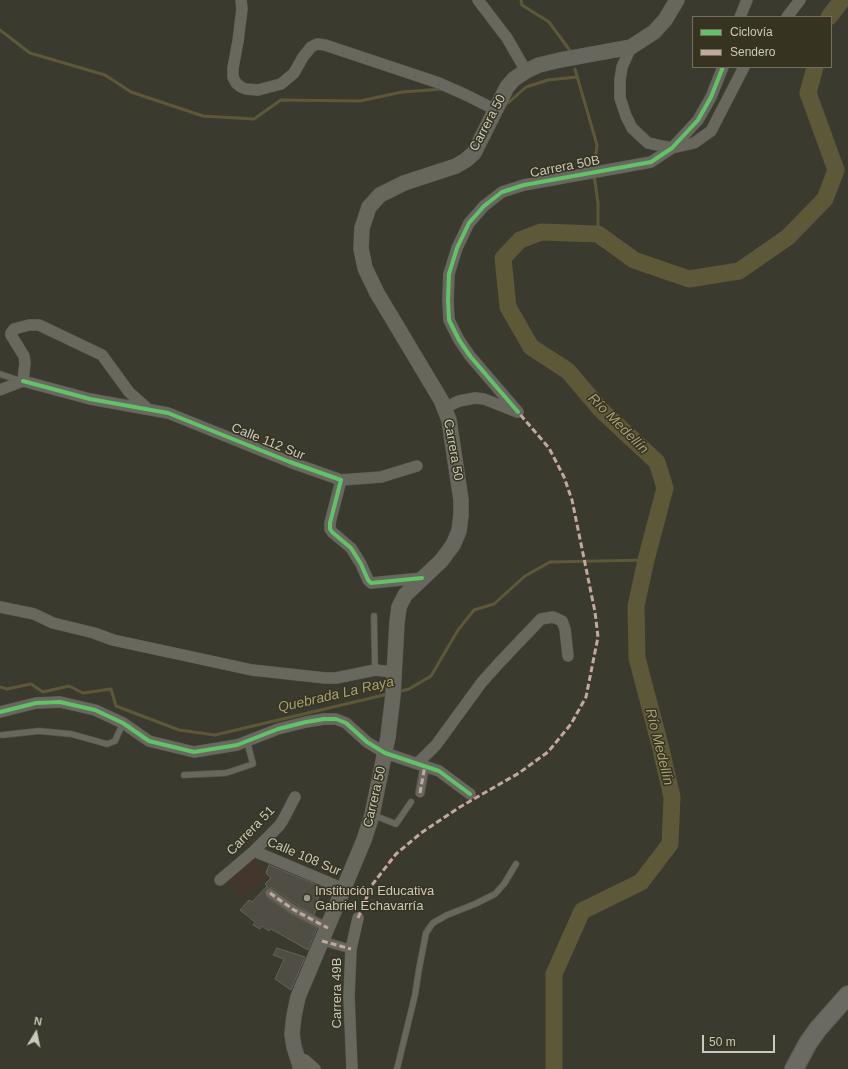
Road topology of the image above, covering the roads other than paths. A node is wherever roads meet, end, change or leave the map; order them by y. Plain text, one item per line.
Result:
1 (241, 0) edge
2 (478, 0) edge
3 (677, 0) edge
4 (747, 0) edge
5 (800, 0) edge
6 (740, 16) edge
7 (788, 16) edge
8 (631, 47) junction
9 (724, 68) edge
10 (743, 68) edge
11 (526, 71) junction
12 (496, 110) junction
13 (672, 148) junction
14 (0, 374) edge
15 (23, 381) junction
16 (0, 390) edge
17 (444, 408) junction
18 (148, 410) junction
19 (417, 466) dead end
20 (341, 480) junction
21 (422, 578) junction
22 (0, 607) edge
23 (374, 616) dead end
24 (568, 656) dead end
25 (375, 670) junction
26 (394, 672) junction
27 (2, 710) edge
28 (123, 724) junction
29 (2, 735) dead end
30 (247, 741) junction
31 (385, 753) junction
32 (422, 764) junction
33 (184, 775) dead end
34 (420, 793) dead end
35 (470, 794) dead end
36 (295, 797) dead end
37 (411, 802) dead end
38 (372, 815) junction
39 (254, 851) junction
40 (516, 864) dead end
41 (220, 880) dead end
42 (344, 889) junction
43 (270, 893) dead end
44 (358, 918) dead end
45 (325, 934) junction
46 (351, 949) junction
47 (848, 995) edge
48 (848, 1008) edge
49 (829, 1015) junction
50 (299, 1064) edge
51 (796, 1065) edge
52 (315, 1069) edge
53 (352, 1069) edge
54 (397, 1069) edge

1 - 12 street
2 - 11 street
3 - 8 main road, Carrera 50
4 - 6 street
5 - 7 street
8 - 11 main road, Carrera 50
8 - 13 street
9 - 13 street, Carrera 50B
10 - 13 street
11 - 12 main road, Carrera 50
12 - 17 main road, Carrera 50
13 - 17 street, Carrera 50B
14 - 15 lane, Calle 112 Sur
15 - 16 street
15 - 18 street, Calle 112 Sur
15 - 18 street
17 - 21 main road, Carrera 50
18 - 20 street, Calle 112 Sur
19 - 20 street
20 - 21 street
21 - 26 main road, Carrera 50
22 - 25 street
23 - 25 lane
24 - 32 street
25 - 26 street
26 - 31 main road, Carrera 50
27 - 28 street
28 - 29 lane
28 - 30 street
30 - 31 street
30 - 33 lane
31 - 32 street
31 - 38 main road, Carrera 50
32 - 34 street
32 - 35 street
36 - 39 street, Carrera 51
37 - 38 lane
38 - 42 main road, Carrera 50
39 - 41 street, Carrera 51
39 - 42 street, Calle 108 Sur
40 - 54 lane
42 - 45 main road, Carrera 50
43 - 45 street
44 - 46 street, Carrera 49B
45 - 46 street
45 - 50 main road, Carrera 50
46 - 53 street, Carrera 49B
47 - 49 highway
48 - 49 highway
49 - 51 highway
50 - 52 street

